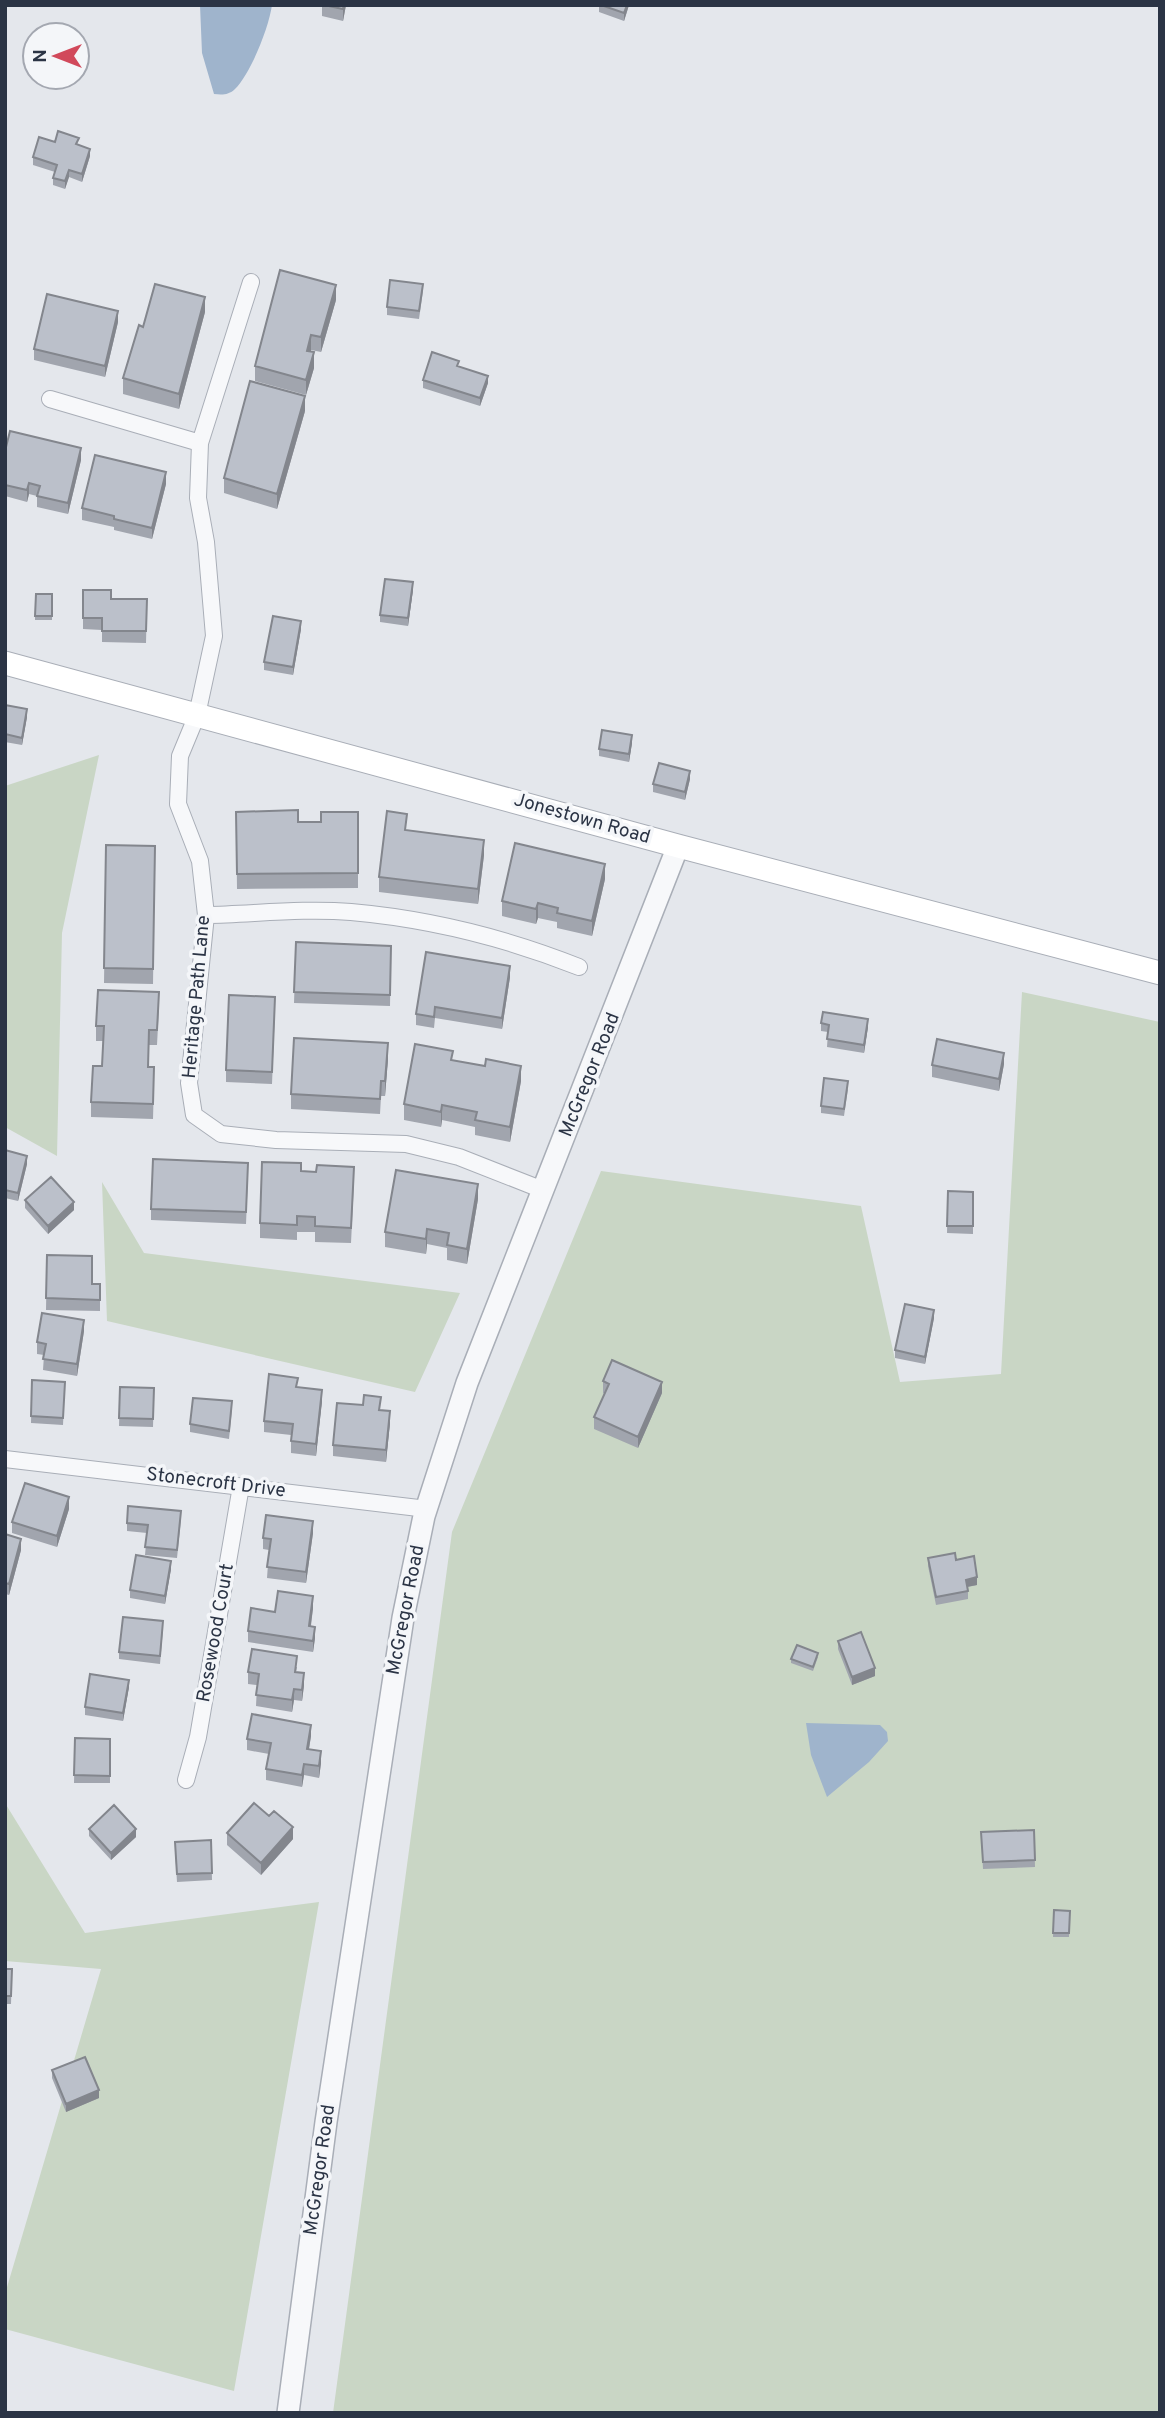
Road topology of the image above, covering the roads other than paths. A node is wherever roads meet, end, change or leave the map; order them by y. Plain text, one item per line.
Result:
1 (251, 282) dead end
2 (50, 399) dead end
3 (200, 443) junction
4 (5, 663) edge
5 (197, 715) junction
6 (678, 846) junction
7 (206, 915) junction
8 (579, 967) dead end
9 (1160, 973) edge
10 (543, 1190) junction
11 (5, 1459) edge
12 (241, 1486) junction
13 (426, 1509) junction
14 (186, 1780) dead end
15 (288, 2413) edge

1 - 3 street, Heritage Path Lane
2 - 3 street
3 - 5 street, Heritage Path Lane
4 - 5 main road, Jonestown Road
5 - 6 main road, Jonestown Road
5 - 7 street, Heritage Path Lane
6 - 9 main road, Jonestown Road
6 - 10 street, McGregor Road
7 - 8 street
7 - 10 street, Heritage Path Lane
10 - 13 street, McGregor Road
11 - 12 street, Stonecroft Drive
12 - 13 street, Stonecroft Drive
12 - 14 street, Rosewood Court
13 - 15 street, McGregor Road

